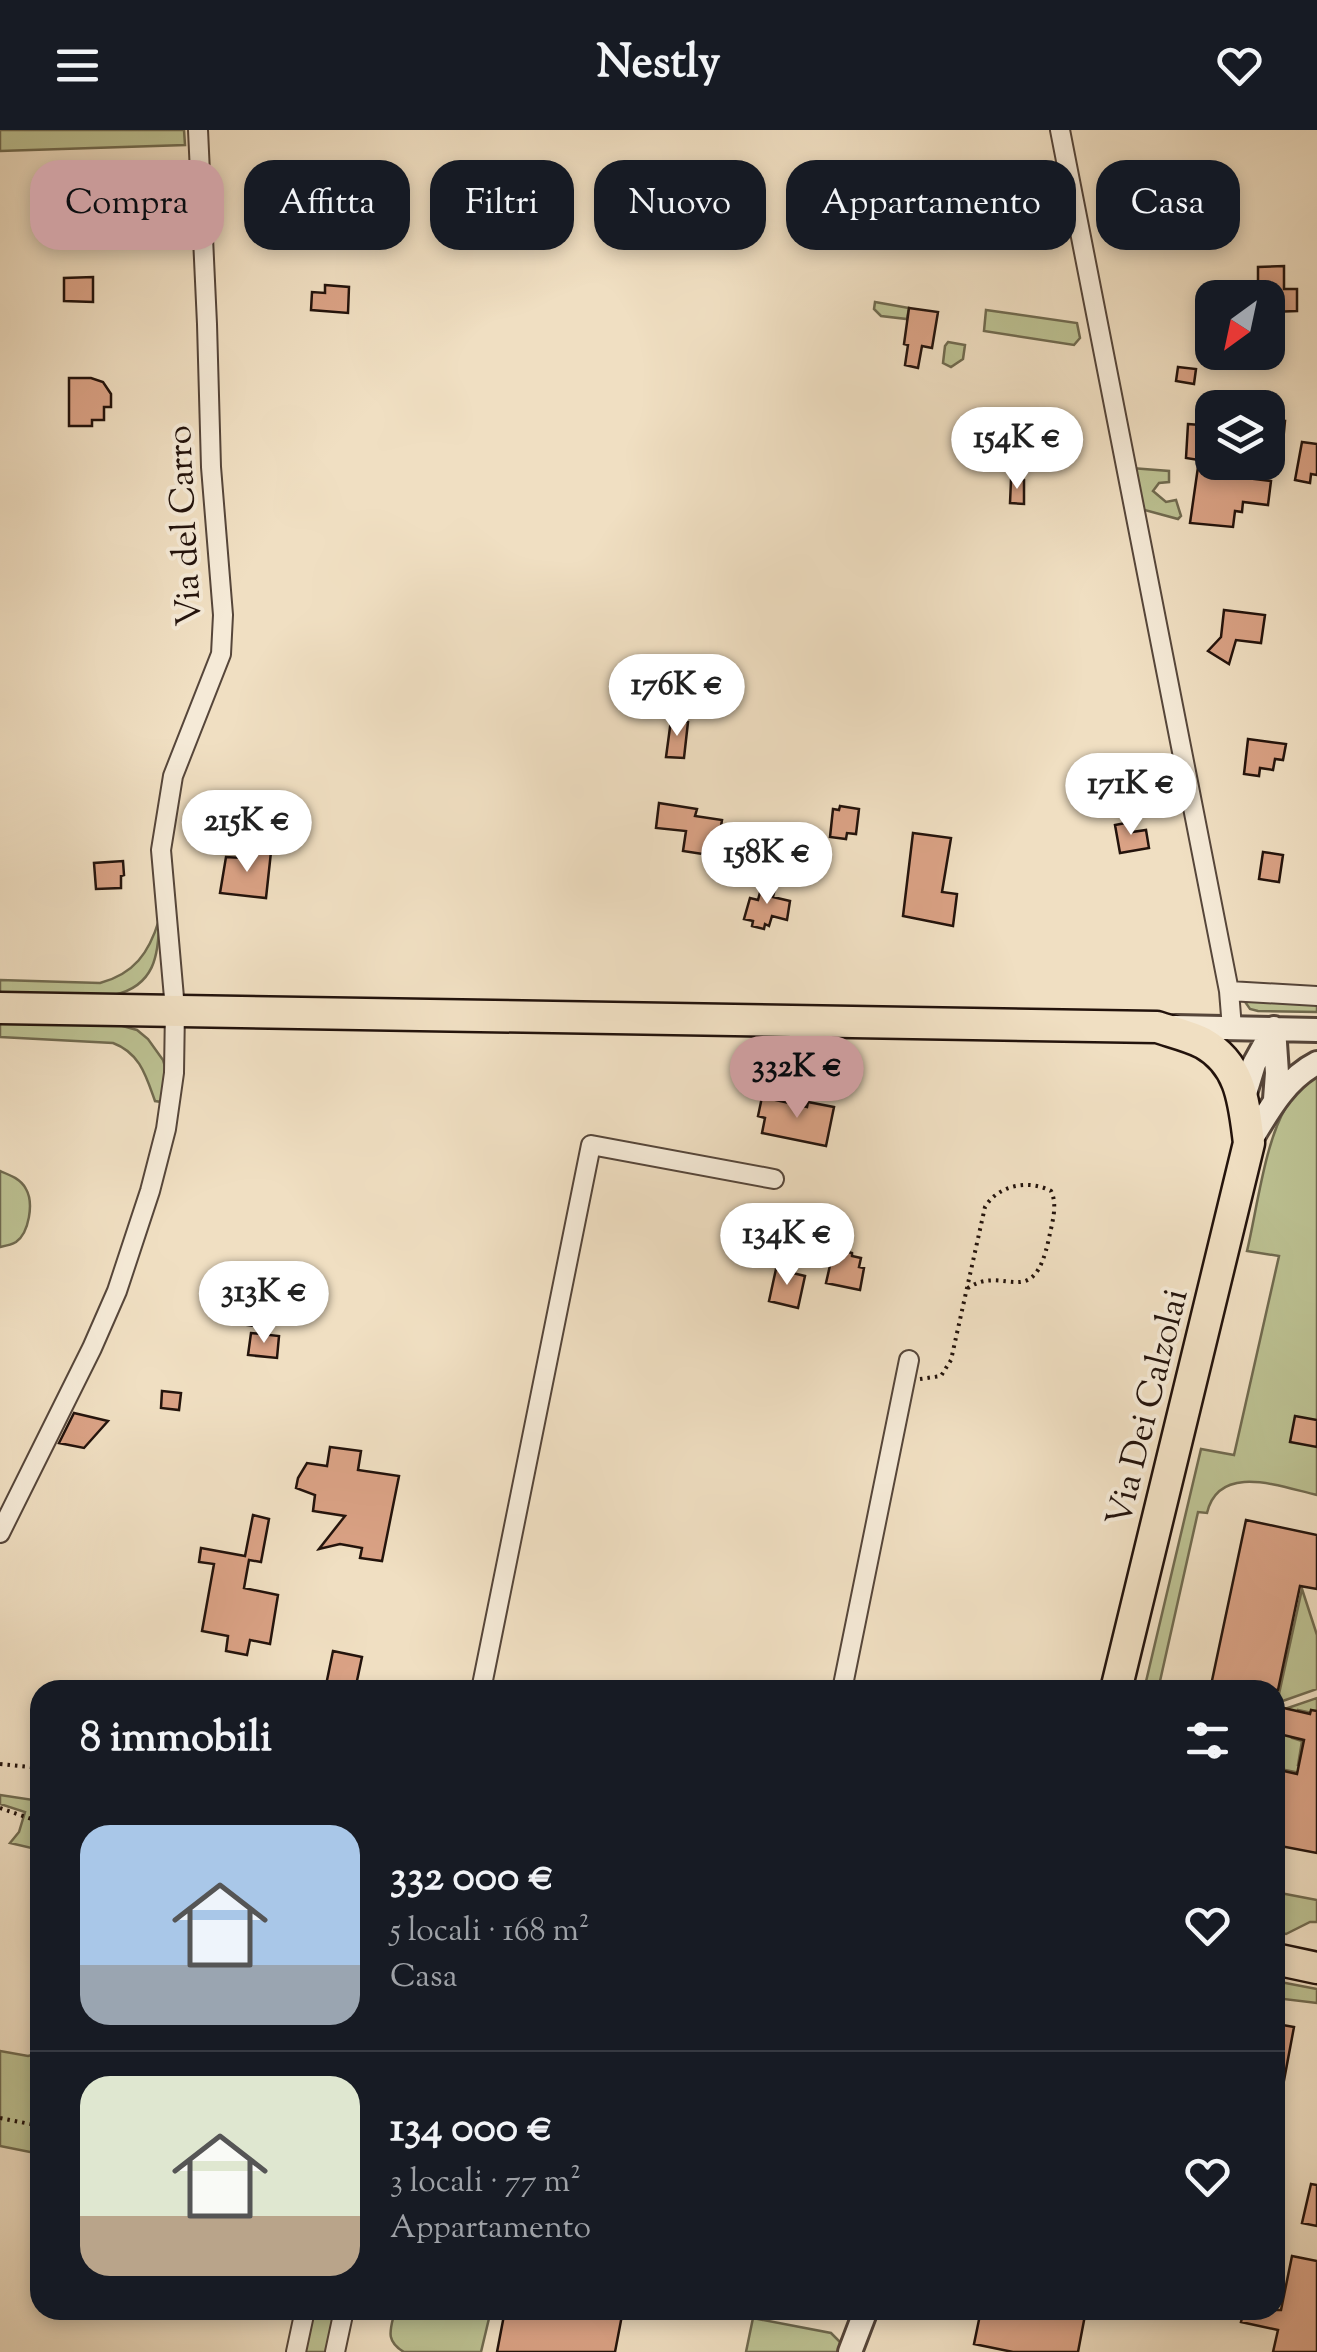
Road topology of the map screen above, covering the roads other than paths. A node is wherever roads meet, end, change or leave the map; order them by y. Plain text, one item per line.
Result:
1 (198, 130) edge
2 (1060, 130) edge
3 (1229, 992) junction
4 (1317, 996) edge
5 (0, 1008) edge
6 (175, 1009) junction
7 (1157, 1027) junction
8 (1232, 1028) junction
9 (1274, 1028) junction
10 (1317, 1030) edge
11 (1317, 1062) edge
12 (1276, 1098) junction
13 (1243, 1100) junction
14 (1250, 1143) junction
15 (774, 1180) dead end
16 (907, 1369) road end
17 (0, 1533) edge
18 (483, 1680) edge
19 (844, 1680) edge
20 (1118, 1680) edge
21 (1285, 1961) edge
22 (1317, 1968) edge
23 (303, 2320) edge
24 (342, 2320) edge
25 (862, 2320) edge
26 (296, 2352) edge
27 (335, 2352) edge
28 (850, 2352) edge

1 - 6 street, Via del Carro
2 - 3 street
3 - 4 street
3 - 8 street
5 - 6 main road
6 - 7 main road
6 - 17 street, Via del Carro
7 - 8 street
7 - 13 main road
8 - 9 street
9 - 10 street
9 - 12 street
9 - 13 street
11 - 12 street
12 - 14 street
13 - 14 main road
14 - 20 main road, Via Dei Calzolai
15 - 18 street
16 - 19 street
21 - 22 main road
23 - 26 street
24 - 27 street
25 - 28 street

